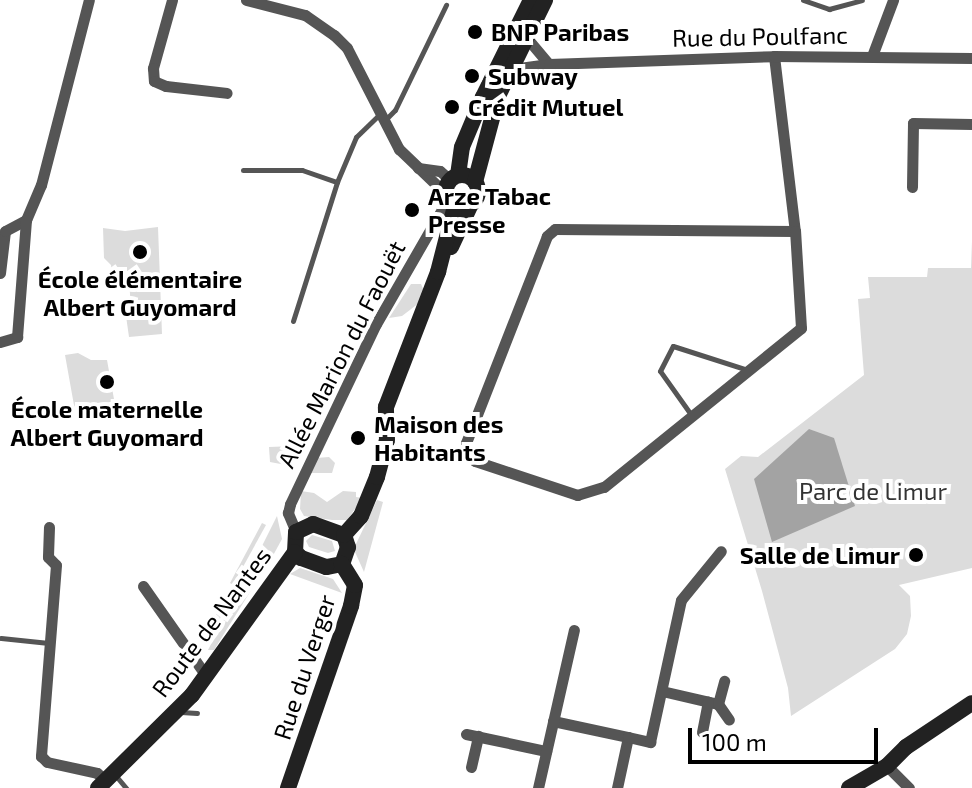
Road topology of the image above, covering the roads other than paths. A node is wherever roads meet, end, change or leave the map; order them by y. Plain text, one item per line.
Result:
1 (89, 0) edge
2 (172, 0) edge
3 (246, 0) edge
4 (531, 0) edge
5 (545, 0) edge
6 (803, 0) edge
7 (862, 0) edge
8 (893, 0) edge
9 (446, 5) dead end
10 (526, 37) junction
11 (774, 56) junction
12 (872, 56) junction
13 (972, 58) edge
14 (549, 64) junction
15 (512, 69) junction
16 (227, 93) dead end
17 (383, 117) junction
18 (972, 124) edge
19 (243, 170) dead end
20 (337, 182) junction
21 (912, 187) dead end
22 (455, 193) junction
23 (26, 220) junction
24 (795, 231) junction
25 (0, 273) edge
26 (293, 321) dead end
27 (0, 342) edge
28 (749, 371) junction
29 (692, 417) junction
30 (49, 527) dead end
31 (296, 532) junction
32 (344, 535) junction
33 (721, 551) dead end
34 (295, 552) junction
35 (342, 564) junction
36 (143, 586) dead end
37 (574, 630) dead end
38 (1, 638) edge
39 (50, 643) junction
40 (207, 677) junction
41 (724, 681) dead end
42 (662, 691) junction
43 (713, 703) junction
44 (972, 703) edge
45 (176, 712) junction
46 (197, 713) dead end
47 (729, 720) dead end
48 (553, 721) junction
49 (702, 732) dead end
50 (628, 737) junction
51 (546, 751) junction
52 (887, 766) junction
53 (471, 767) dead end
54 (105, 780) edge
55 (126, 788) edge
56 (288, 788) edge
57 (538, 788) edge
58 (617, 788) edge
59 (849, 788) edge
60 (909, 788) edge

1 - 23 street
2 - 16 street
3 - 17 street
4 - 22 main road
5 - 10 main road
6 - 7 lane
8 - 12 street
9 - 17 lane
10 - 14 street
10 - 15 main road
11 - 12 street, Rue du Poulfanc
11 - 14 street, Rue du Poulfanc
11 - 24 street
12 - 13 street, Rue du Poulfanc
14 - 15 street, Rue du Poulfanc
15 - 22 main road
17 - 20 lane
17 - 22 street
18 - 21 street
19 - 20 lane
20 - 26 lane
22 - 31 street, Allée Marion du Faouët
22 - 32 main road
23 - 25 street
23 - 27 street
24 - 28 street
24 - 29 street
28 - 29 street
28 - 29 lane
30 - 39 street
31 - 32 main road
31 - 34 main road
32 - 35 main road
33 - 42 street
34 - 35 main road
34 - 40 main road, Route de Nantes
35 - 56 main road, Rue du Verger
36 - 40 street
37 - 48 street
38 - 39 lane
39 - 54 street
40 - 45 main road, Route de Nantes
41 - 43 street
42 - 43 street
42 - 50 street
43 - 47 street
43 - 49 street
44 - 52 main road
45 - 46 lane
45 - 54 main road, Route de Nantes
48 - 50 street
48 - 51 street
50 - 58 street
51 - 53 street
51 - 57 street
52 - 59 main road
52 - 60 street
54 - 55 lane

